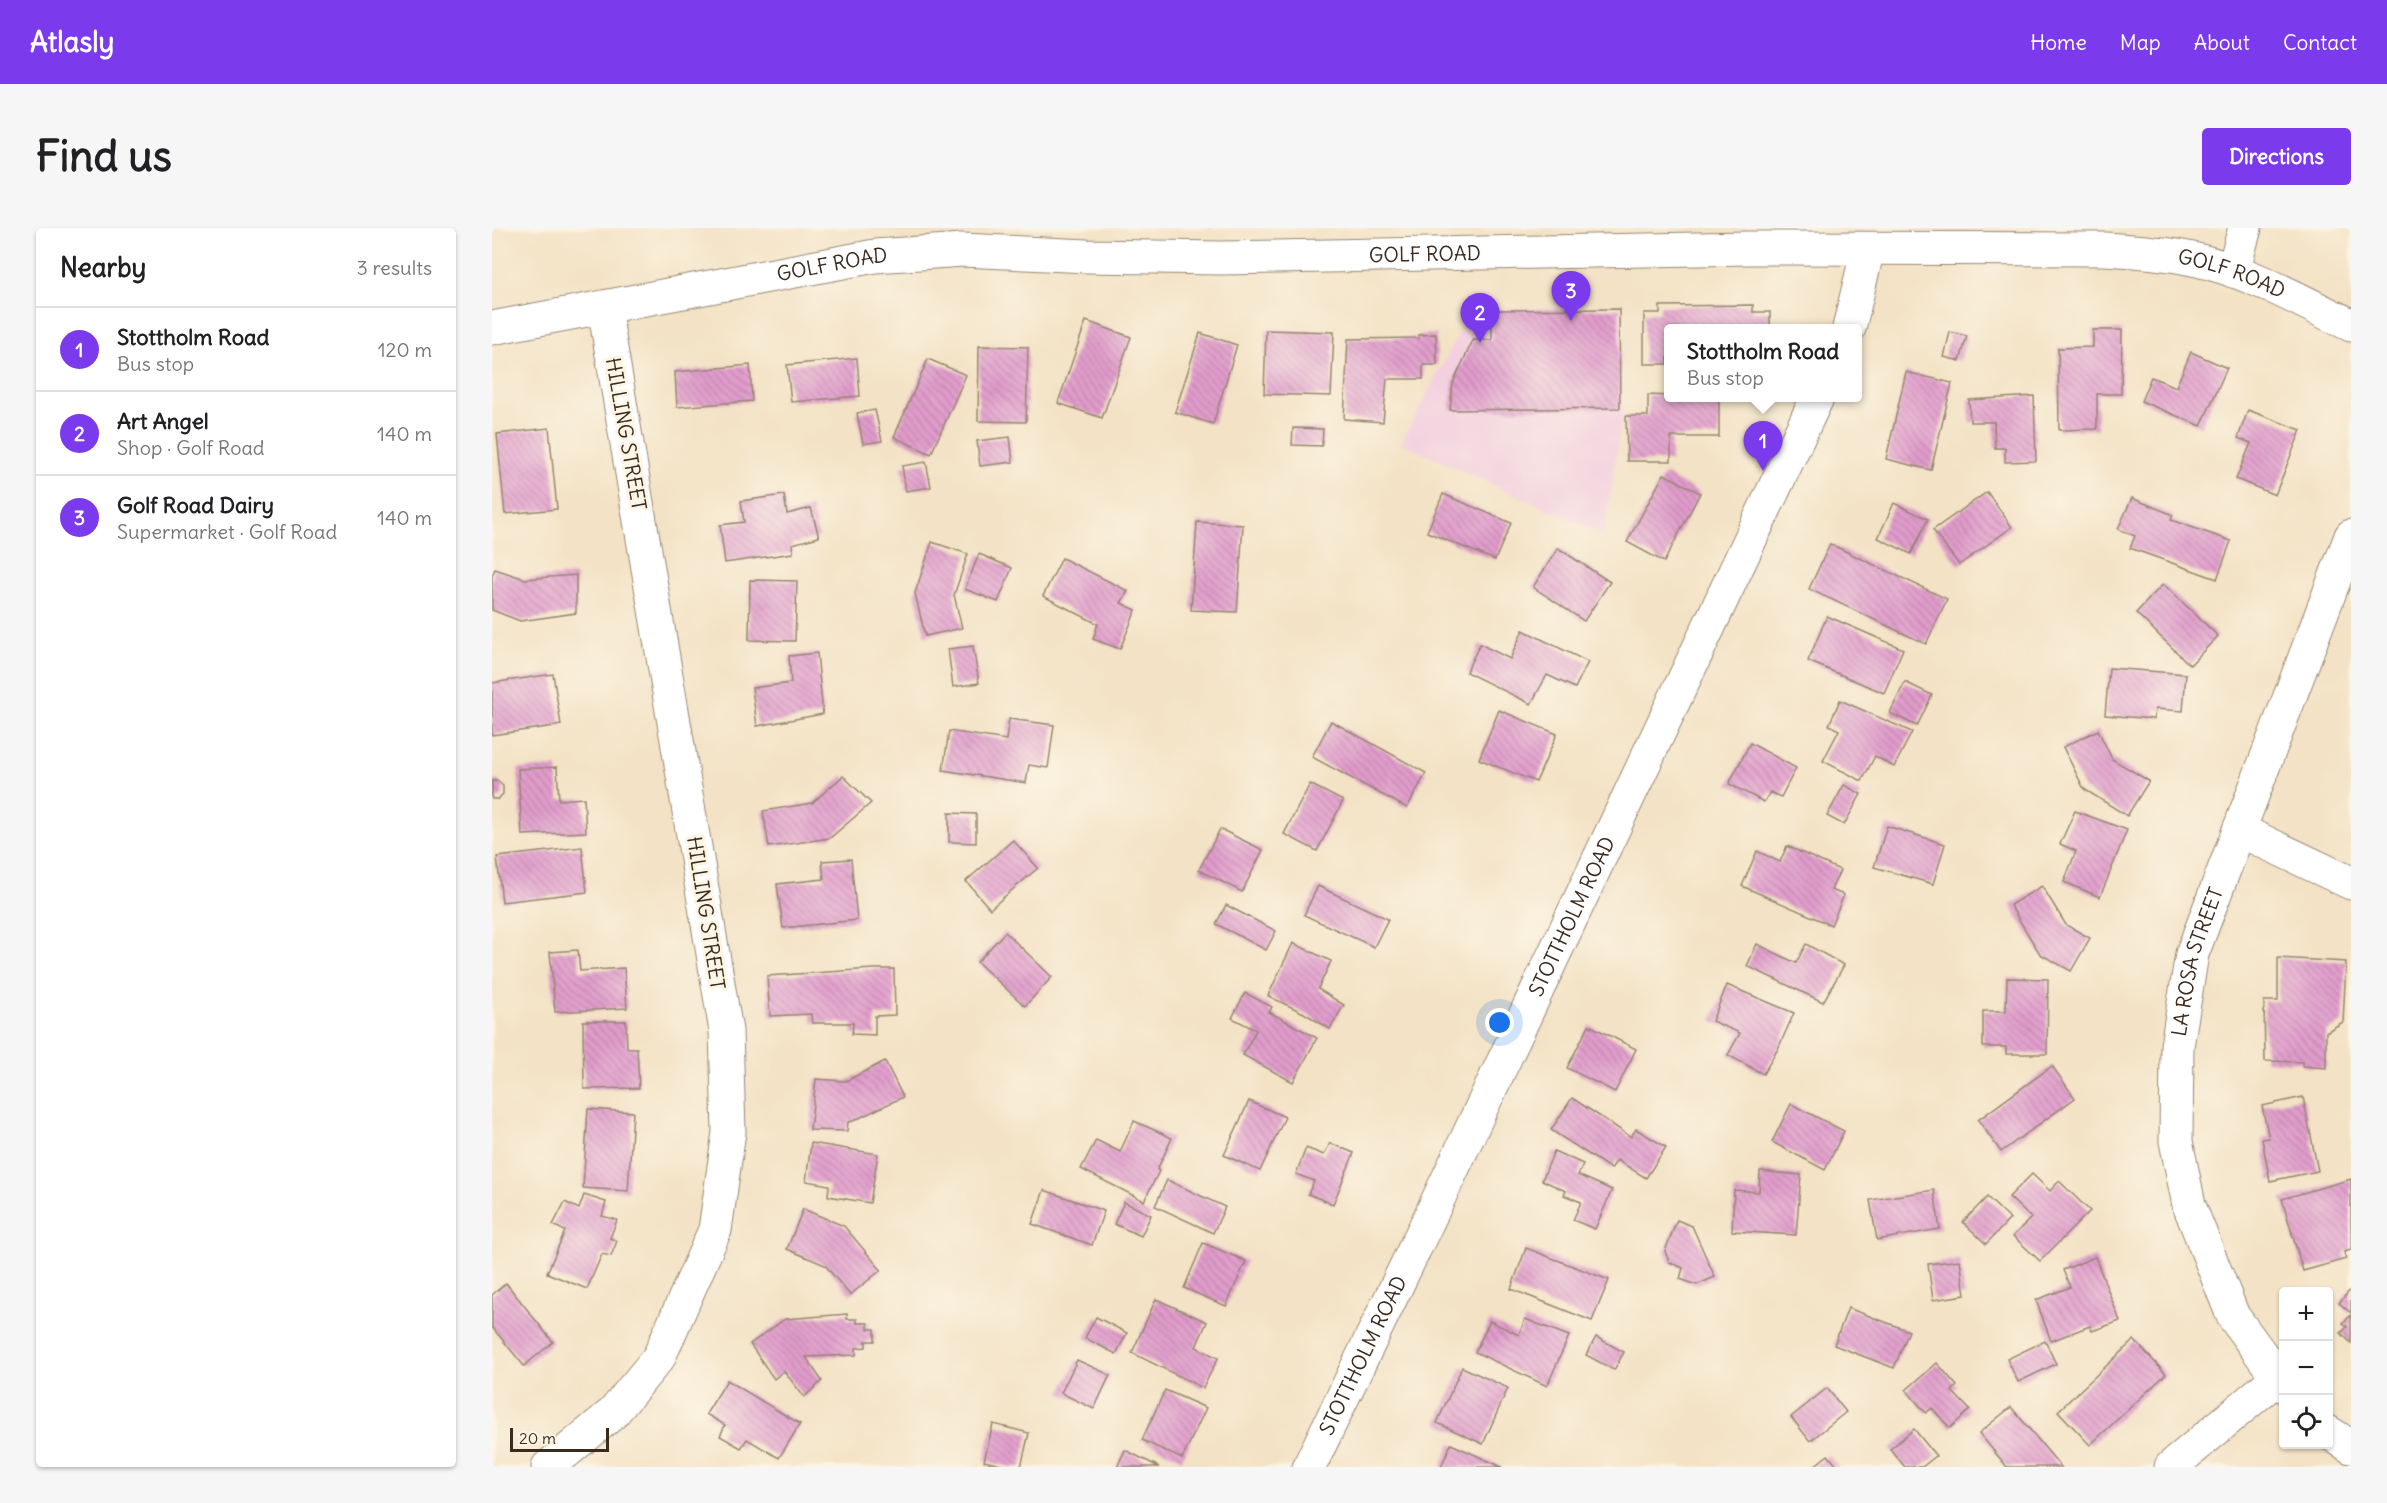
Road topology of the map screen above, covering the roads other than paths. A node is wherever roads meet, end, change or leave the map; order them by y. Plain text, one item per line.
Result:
1 (2245, 228) edge
2 (960, 239) edge
3 (1868, 249) junction
4 (2233, 271) junction
5 (604, 307) junction
6 (1850, 324) edge
7 (2351, 325) edge
8 (492, 328) edge
9 (1814, 402) edge
10 (2351, 536) edge
11 (2240, 830) junction
12 (2351, 883) edge
13 (2279, 1381) edge
14 (2279, 1383) edge
15 (2333, 1435) edge
16 (2351, 1447) edge
17 (548, 1467) edge
18 (1309, 1467) edge
19 (2170, 1467) edge

1 - 4 street
2 - 3 street, GOLF ROAD
2 - 5 street, GOLF ROAD
3 - 4 street, GOLF ROAD
3 - 6 street
4 - 7 street, GOLF ROAD
5 - 8 street, GOLF ROAD
5 - 17 street, HILLING STREET
9 - 18 street, STOTTHOLM ROAD
10 - 11 street, LA ROSA STREET
11 - 12 street
11 - 13 street, LA ROSA STREET
14 - 19 street
15 - 16 street

